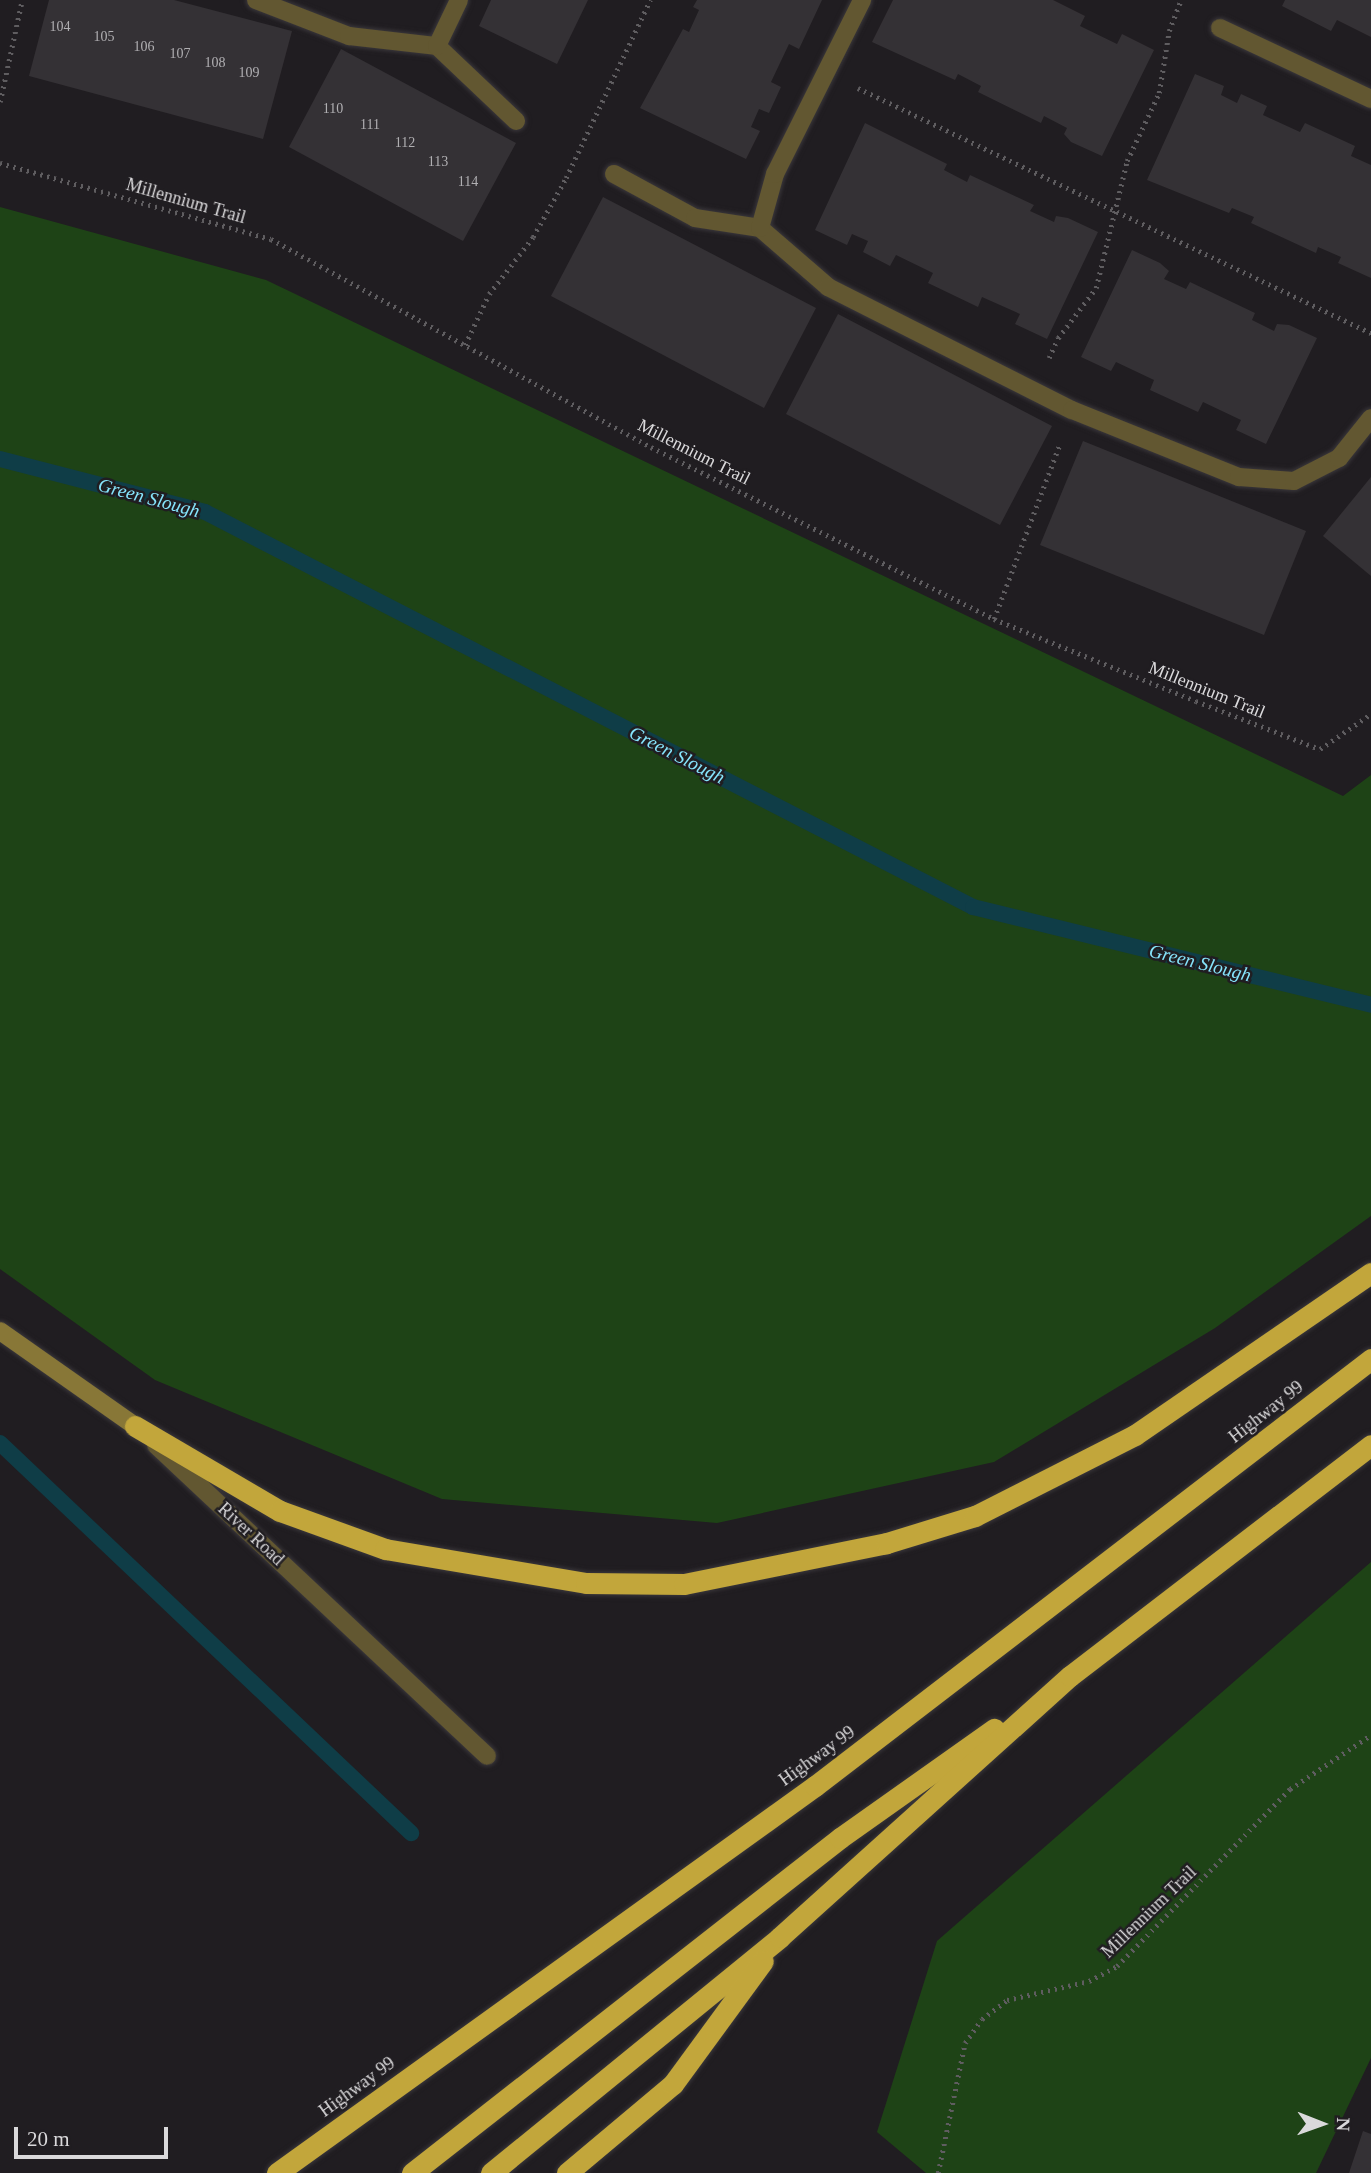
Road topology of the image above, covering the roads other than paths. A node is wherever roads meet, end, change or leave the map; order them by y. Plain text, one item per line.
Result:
1 (256, 0) edge
2 (459, 0) edge
3 (862, 0) edge
4 (1220, 28) dead end
5 (437, 46) junction
6 (1371, 99) edge
7 (516, 121) dead end
8 (614, 174) dead end
9 (760, 228) junction
10 (1371, 418) edge
11 (1371, 1273) edge
12 (0, 1331) edge
13 (1371, 1359) edge
14 (135, 1426) junction
15 (1371, 1445) edge
16 (1070, 1676) junction
17 (487, 1756) dead end
18 (780, 1937) junction
19 (277, 2173) edge
20 (412, 2173) edge
21 (491, 2173) edge
22 (567, 2173) edge

1 - 5 lane
2 - 5 lane
3 - 9 lane
4 - 6 lane
5 - 7 lane
8 - 9 lane
9 - 10 lane
11 - 14 highway
12 - 14 street, River Road
13 - 19 highway, Highway 99
14 - 17 lane, River Road
15 - 16 highway
16 - 18 highway
16 - 20 highway
18 - 21 highway
18 - 22 highway

